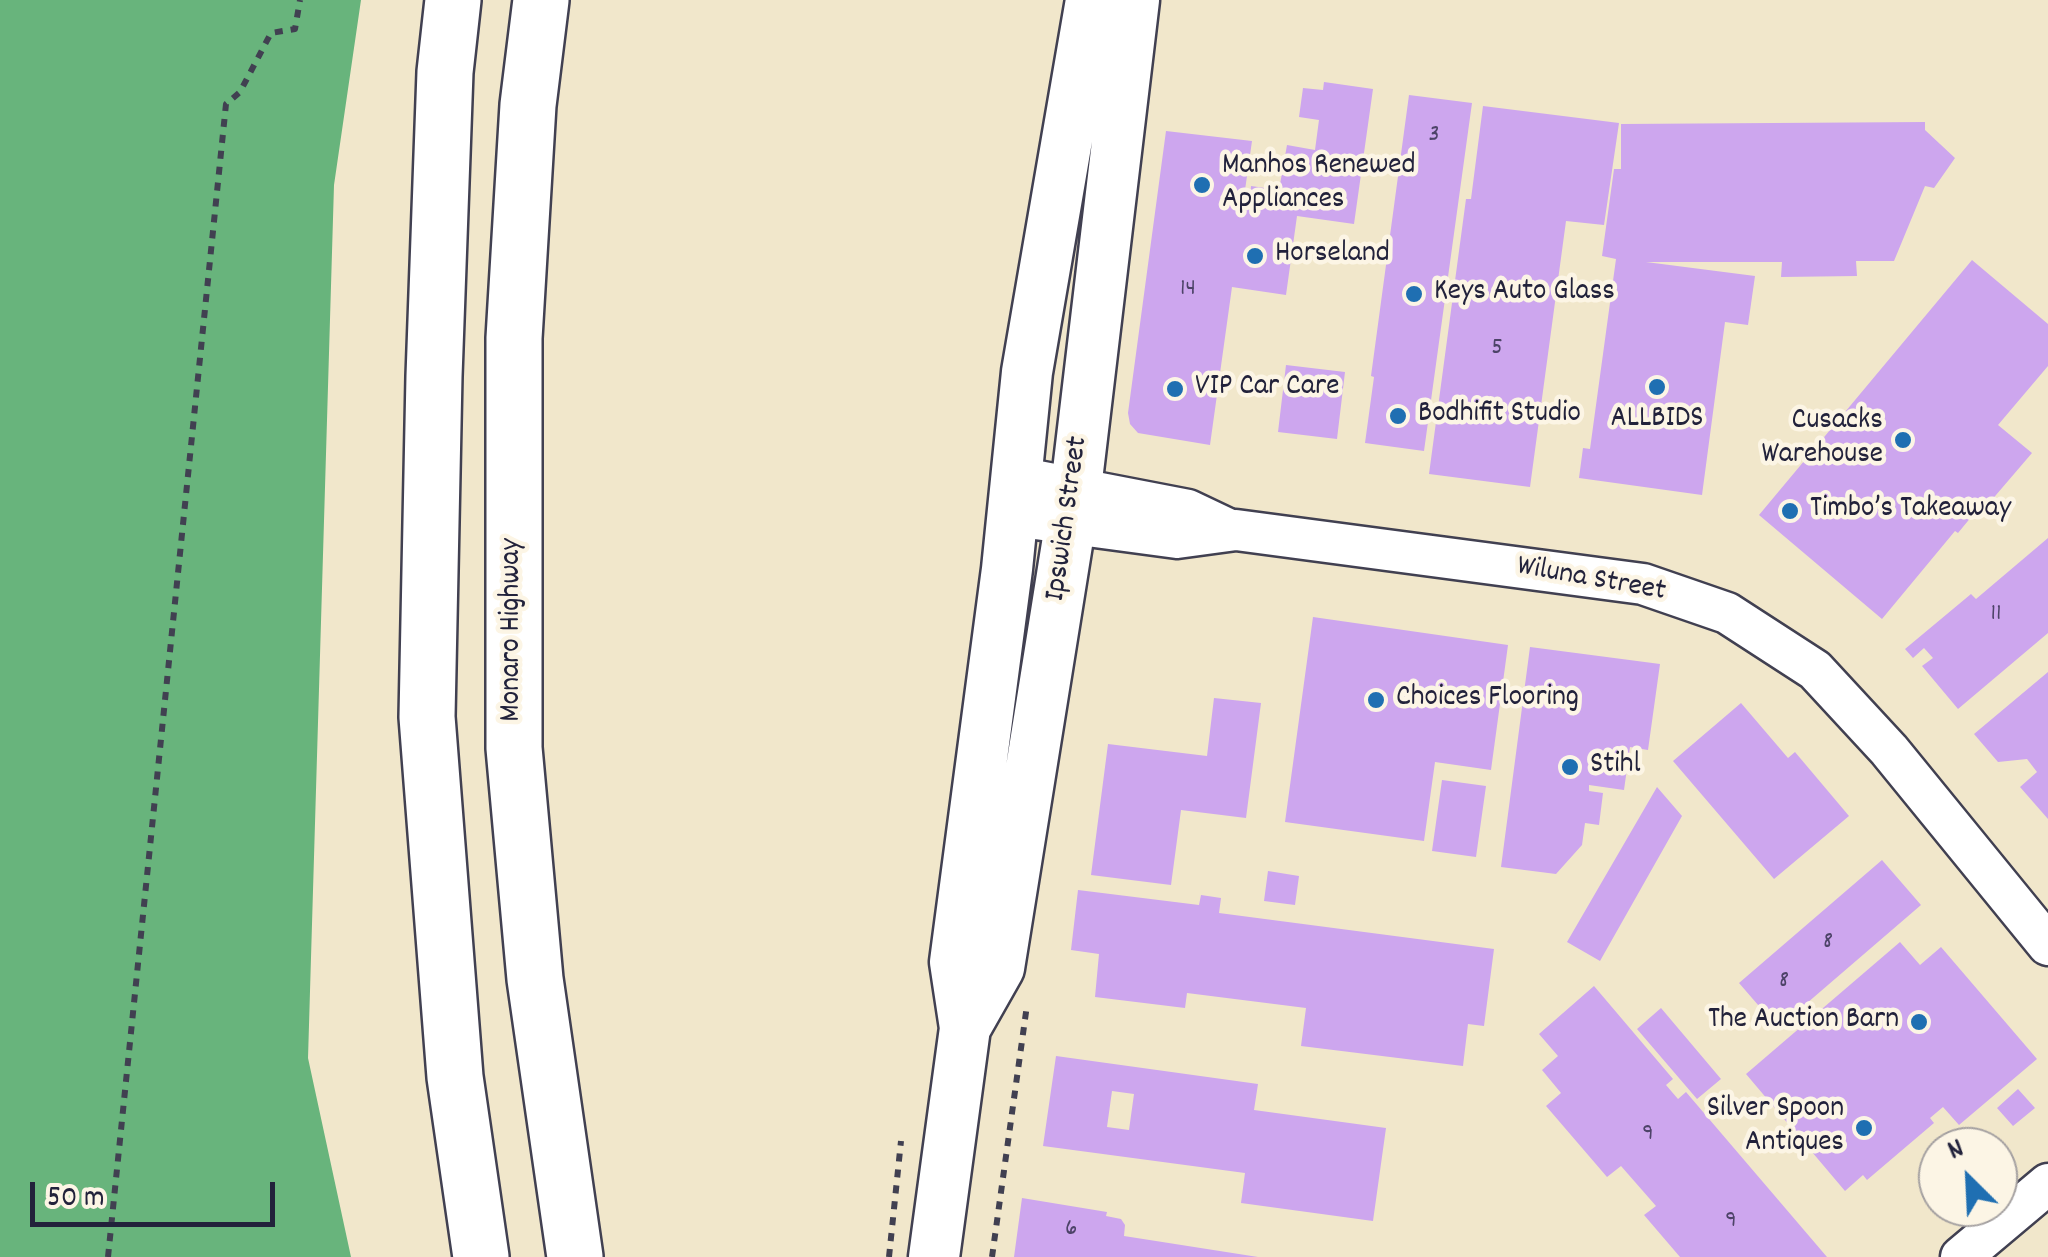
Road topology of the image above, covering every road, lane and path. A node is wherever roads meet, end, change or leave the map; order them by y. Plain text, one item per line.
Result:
1 (300, 0) edge
2 (453, 0) edge
3 (540, 0) edge
4 (1112, 4) edge
5 (1015, 496) junction
6 (1073, 505) junction
7 (2048, 945) edge
8 (965, 1028) junction
9 (901, 1141) dead end
10 (2048, 1184) edge
11 (108, 1257) edge
12 (482, 1257) edge
13 (576, 1257) edge
14 (889, 1257) edge
15 (934, 1257) edge
16 (1961, 1257) edge

1 - 11 path
2 - 12 highway
3 - 13 highway, Monaro Highway
4 - 5 main road, Ipswich Street
4 - 6 main road, Ipswich Street
5 - 6 street, Wiluna Street
5 - 8 main road, Ipswich Street
6 - 7 street, Wiluna Street
6 - 8 main road, Ipswich Street
8 - 15 main road, Ipswich Street
9 - 14 path
10 - 16 street

